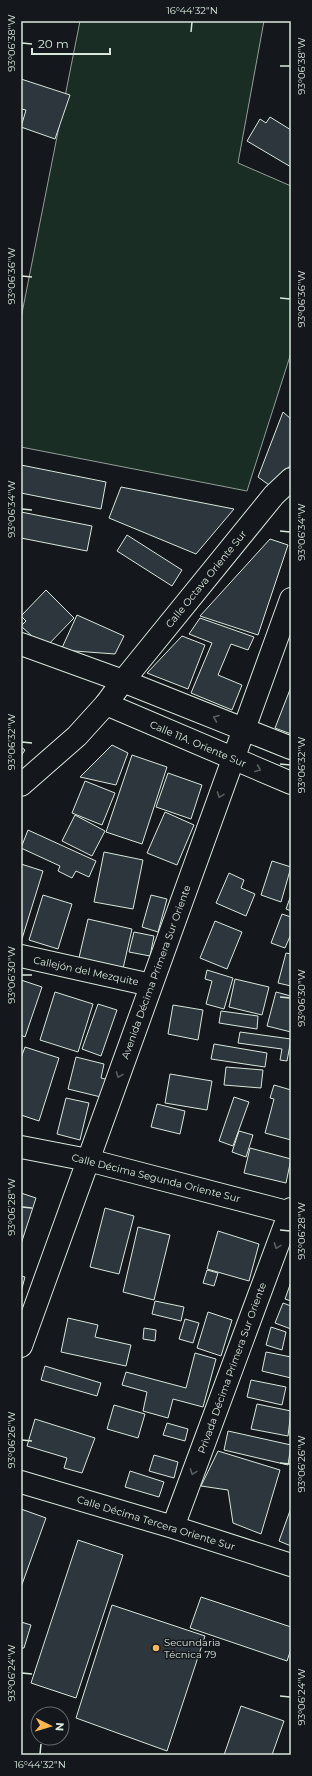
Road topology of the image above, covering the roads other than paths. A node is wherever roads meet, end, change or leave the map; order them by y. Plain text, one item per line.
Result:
1 (291, 479) edge
2 (291, 599) edge
3 (21, 644) edge
4 (123, 681) junction
5 (106, 704) junction
6 (244, 730) junction
7 (291, 748) edge
8 (233, 758) junction
9 (291, 783) edge
10 (21, 785) edge
11 (21, 956) edge
12 (151, 985) junction
13 (21, 1147) edge
14 (88, 1160) junction
15 (291, 1211) edge
16 (21, 1346) edge
17 (21, 1482) edge
18 (173, 1527) junction
19 (291, 1565) edge

1 - 4 street, Calle Octava Oriente Sur
2 - 6 street, Avenida Décima Primera Sur Oriente
3 - 4 street
4 - 5 street, Calle Octava Oriente Sur
6 -> 4 street
5 - 8 street, Calle 11A. Oriente Sur
5 - 10 street, Calle Octava Oriente Sur
6 - 7 street
6 - 8 street, Avenida Décima Primera Sur Oriente
8 -> 9 street, Calle 11A. Oriente Sur
8 -> 12 street, Avenida Décima Primera Sur Oriente
11 - 12 street, Callejón del Mezquite
12 -> 14 street, Avenida Décima Primera Sur Oriente
13 - 14 street, Calle Décima Segunda Oriente Sur
14 - 15 street, Calle Décima Segunda Oriente Sur
14 - 16 street, Avenida Décima Primera Sur Oriente
15 -> 18 street, Privada Décima Primera Sur Oriente
17 - 18 street, Calle Décima Tercera Oriente Sur
18 - 19 street, Calle Décima Tercera Oriente Sur

